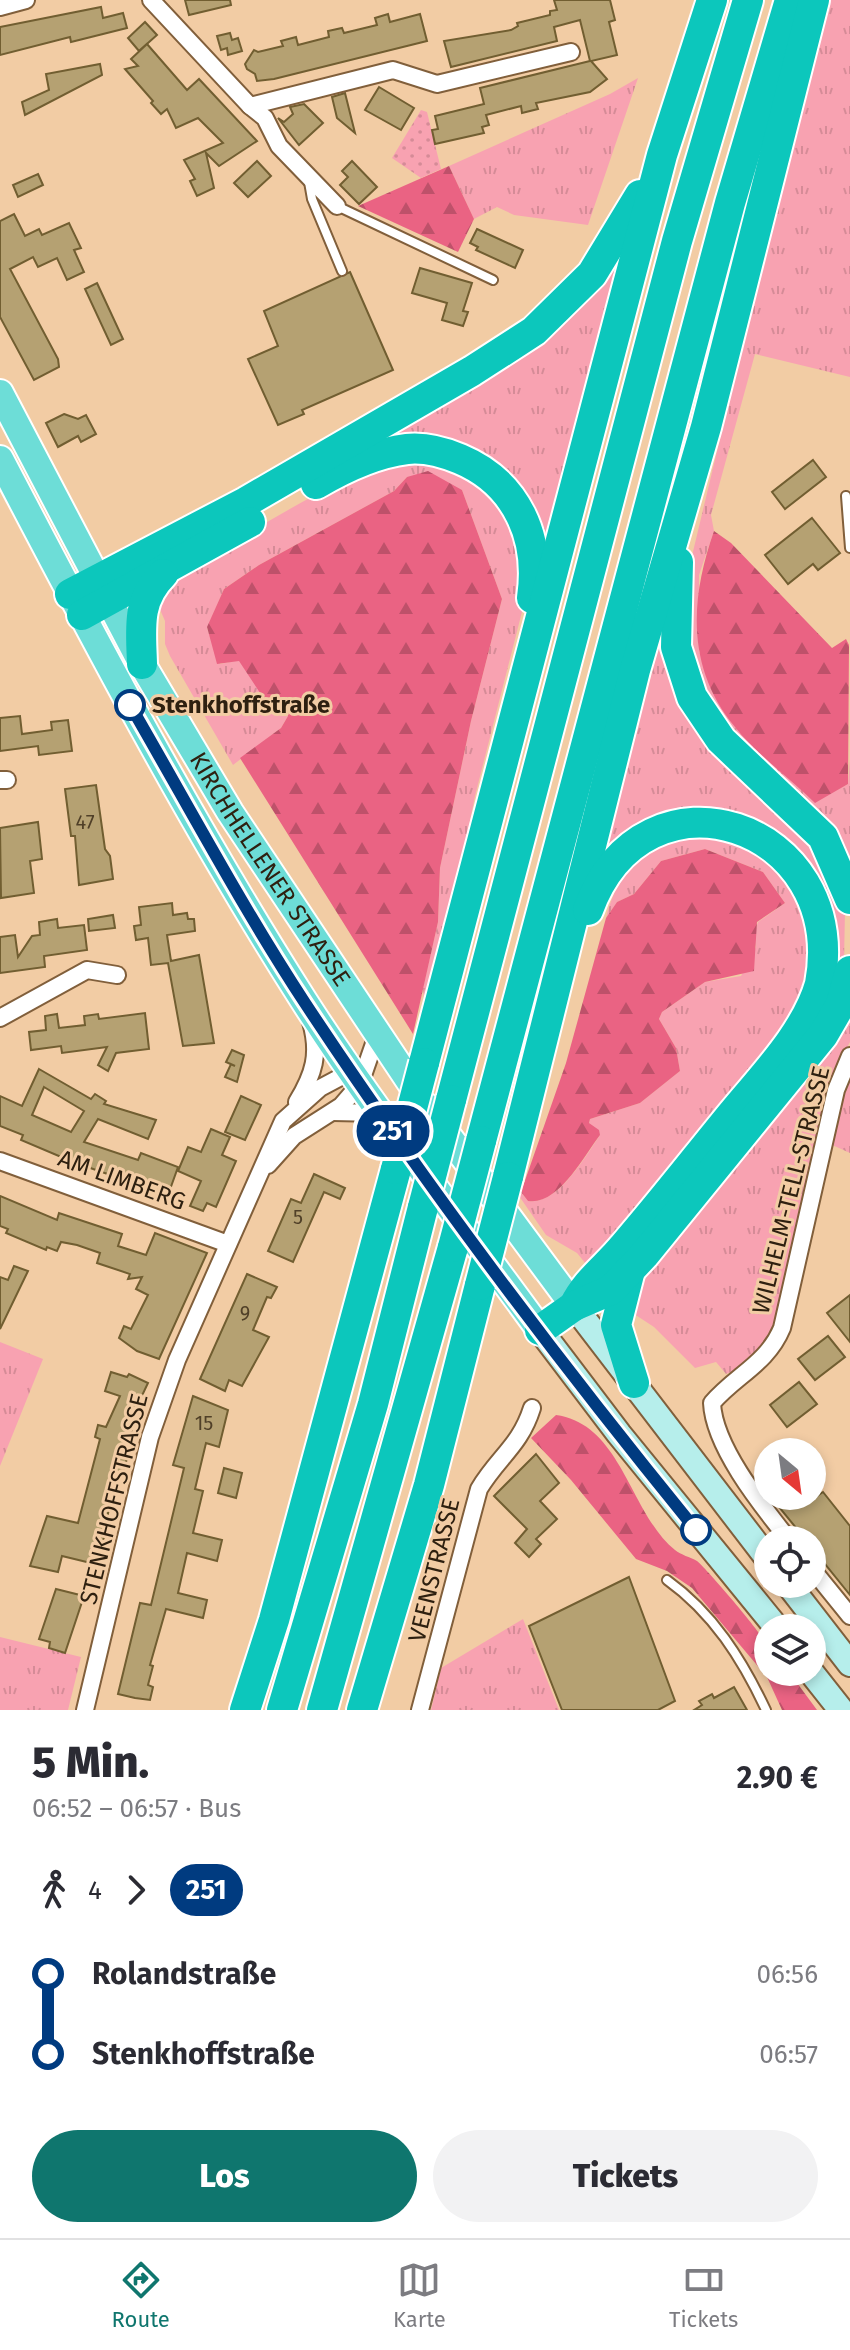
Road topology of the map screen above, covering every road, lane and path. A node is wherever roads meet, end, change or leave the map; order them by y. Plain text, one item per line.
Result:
1 (26, 0) edge
2 (151, 0) edge
3 (712, 0) edge
4 (748, 0) edge
5 (790, 0) edge
6 (814, 0) edge
7 (0, 7) edge
8 (571, 52) dead end
9 (250, 106) junction
10 (662, 155) junction
11 (308, 177) junction
12 (337, 206) joint
13 (342, 271) dead end
14 (493, 280) dead end
15 (0, 393) edge
16 (706, 427) junction
17 (0, 459) edge
18 (846, 496) dead end
19 (850, 548) edge
20 (167, 571) junction
21 (89, 598) junction
22 (142, 664) junction
23 (515, 710) junction
24 (850, 899) edge
25 (850, 971) edge
26 (117, 975) dead end
27 (304, 1002) junction
28 (0, 1018) edge
29 (546, 1025) junction
30 (377, 1035) junction
31 (850, 1056) edge
32 (360, 1075) junction
33 (425, 1090) junction
34 (333, 1112) junction
35 (379, 1113) junction
36 (283, 1121) junction
37 (0, 1161) edge
38 (262, 1172) junction
39 (228, 1244) junction
40 (630, 1270) junction
41 (574, 1306) junction
42 (540, 1330) junction
43 (634, 1383) junction
44 (532, 1408) dead end
45 (778, 1526) edge
46 (754, 1541) edge
47 (667, 1580) dead end
48 (826, 1586) edge
49 (799, 1598) edge
50 (766, 1614) edge
51 (850, 1616) edge
52 (850, 1664) edge
53 (822, 1686) edge
54 (85, 1710) edge
55 (245, 1710) edge
56 (282, 1710) edge
57 (322, 1710) edge
58 (362, 1710) edge
59 (420, 1710) edge
60 (766, 1710) edge
61 (841, 1710) edge

1 - 7 street
2 - 9 street
3 - 10 highway
4 - 33 highway
5 - 57 highway, bridge
6 - 16 highway
8 - 9 street
9 - 11 street
10 - 21 highway
10 - 23 highway
11 - 12 street
11 - 13 lane
12 - 14 lane
15 - 21 main road, KIRCHHELLENER STRASSE
16 - 24 highway
16 - 29 highway
17 - 21 main road, KIRCHHELLENER STRASSE
18 - 19 lane
20 - 21 highway
20 - 22 highway
20 - 23 highway
21 - 22 main road, KIRCHHELLENER STRASSE
21 - 27 main road, KIRCHHELLENER STRASSE
22 - 30 main road, KIRCHHELLENER STRASSE
23 - 33 highway
25 - 40 highway
26 - 28 street
27 - 32 main road, KIRCHHELLENER STRASSE
27 - 36 street, KIRCHHELLENER STRASSE
29 - 41 highway
29 - 58 highway, bridge
30 - 32 street, STENKHOFFSTRASSE
30 - 33 main road, KIRCHHELLENER STRASSE
31 - 45 street, WILHELM-TELL-STRASSE
32 - 33 main road, KIRCHHELLENER STRASSE
32 - 34 street, STENKHOFFSTRASSE
32 - 35 main road, KIRCHHELLENER STRASSE
32 - 36 street, STENKHOFFSTRASSE
33 - 41 main road, KIRCHHELLENER STRASSE
33 - 55 highway, bridge
33 - 56 highway, bridge
34 - 35 street
34 - 38 street, STENKHOFFSTRASSE
35 - 42 main road, KIRCHHELLENER STRASSE
36 - 38 street, STENKHOFFSTRASSE
37 - 39 street, AM LIMBERG
38 - 39 street, STENKHOFFSTRASSE
39 - 54 street, STENKHOFFSTRASSE
40 - 41 highway
40 - 43 highway
41 - 42 highway
41 - 43 main road, KIRCHHELLENER STRASSE
42 - 50 main road, KIRCHHELLENER STRASSE
43 - 46 main road, KIRCHHELLENER STRASSE
44 - 59 street, VEENSTRASSE
47 - 60 lane
48 - 51 street
49 - 52 main road
53 - 61 main road

